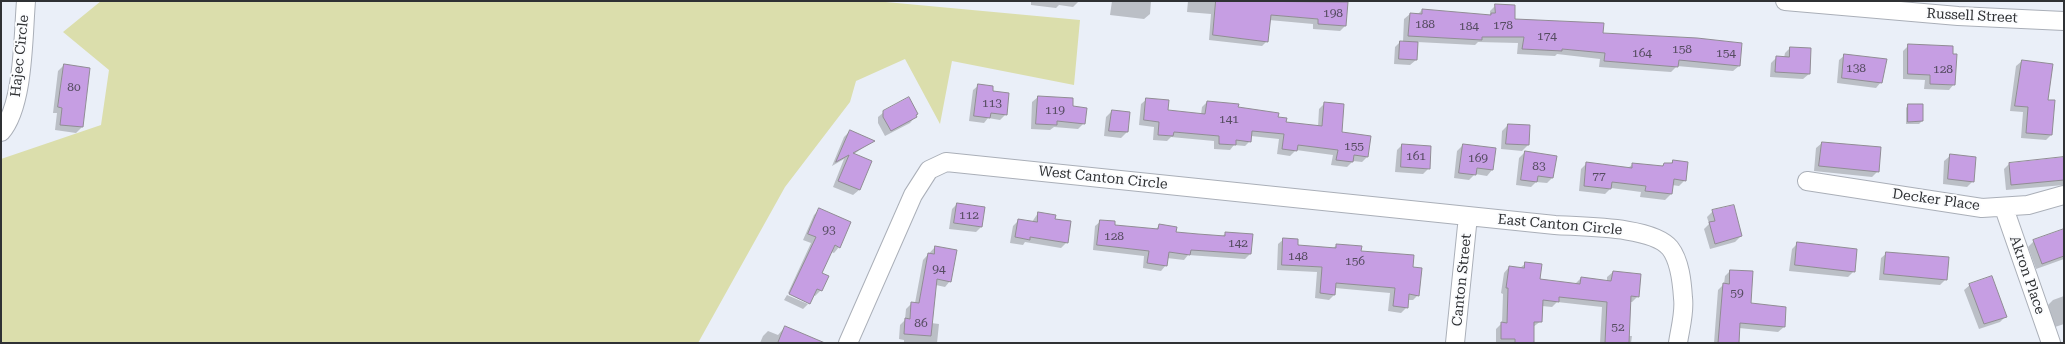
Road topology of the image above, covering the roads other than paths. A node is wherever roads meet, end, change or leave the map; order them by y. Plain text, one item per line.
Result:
1 (26, 1) edge
2 (1786, 1) edge
3 (2064, 21) edge
4 (1, 132) edge
5 (1807, 181) dead end
6 (2064, 195) edge
7 (2004, 208) junction
8 (1468, 216) junction
9 (848, 343) edge
10 (1455, 343) edge
11 (1678, 343) edge
12 (2051, 343) edge

1 - 4 street, Hajec Circle
2 - 3 street, Russell Street
5 - 7 street, Decker Place
6 - 7 street, Decker Place
7 - 12 street, Akron Place
8 - 9 street, West Canton Circle
8 - 10 street, Canton Street
8 - 11 street, East Canton Circle

